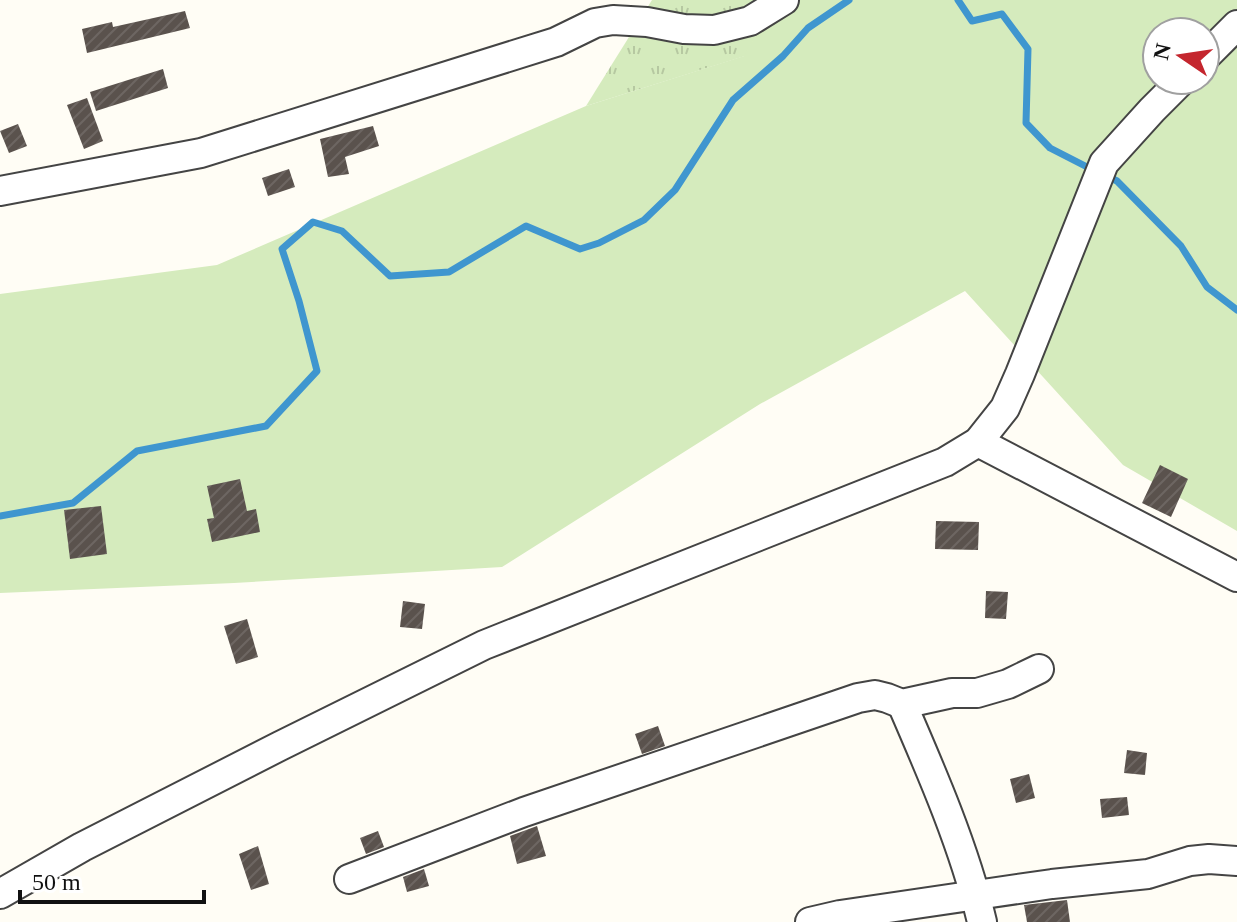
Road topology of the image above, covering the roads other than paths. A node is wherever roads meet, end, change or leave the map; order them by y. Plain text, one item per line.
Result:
1 (784, 0) edge
2 (1237, 25) edge
3 (1221, 41) edge
4 (1166, 96) edge
5 (0, 191) edge
6 (978, 442) junction
7 (1237, 577) edge
8 (1039, 669) dead end
9 (902, 704) junction
10 (1237, 861) edge
11 (349, 879) dead end
12 (0, 894) edge
13 (979, 909) edge
14 (810, 922) edge

1 - 5 street
2 - 3 street
4 - 6 street
6 - 7 street
6 - 12 street
8 - 9 street
9 - 11 street
9 - 13 street
10 - 13 street
13 - 14 street

